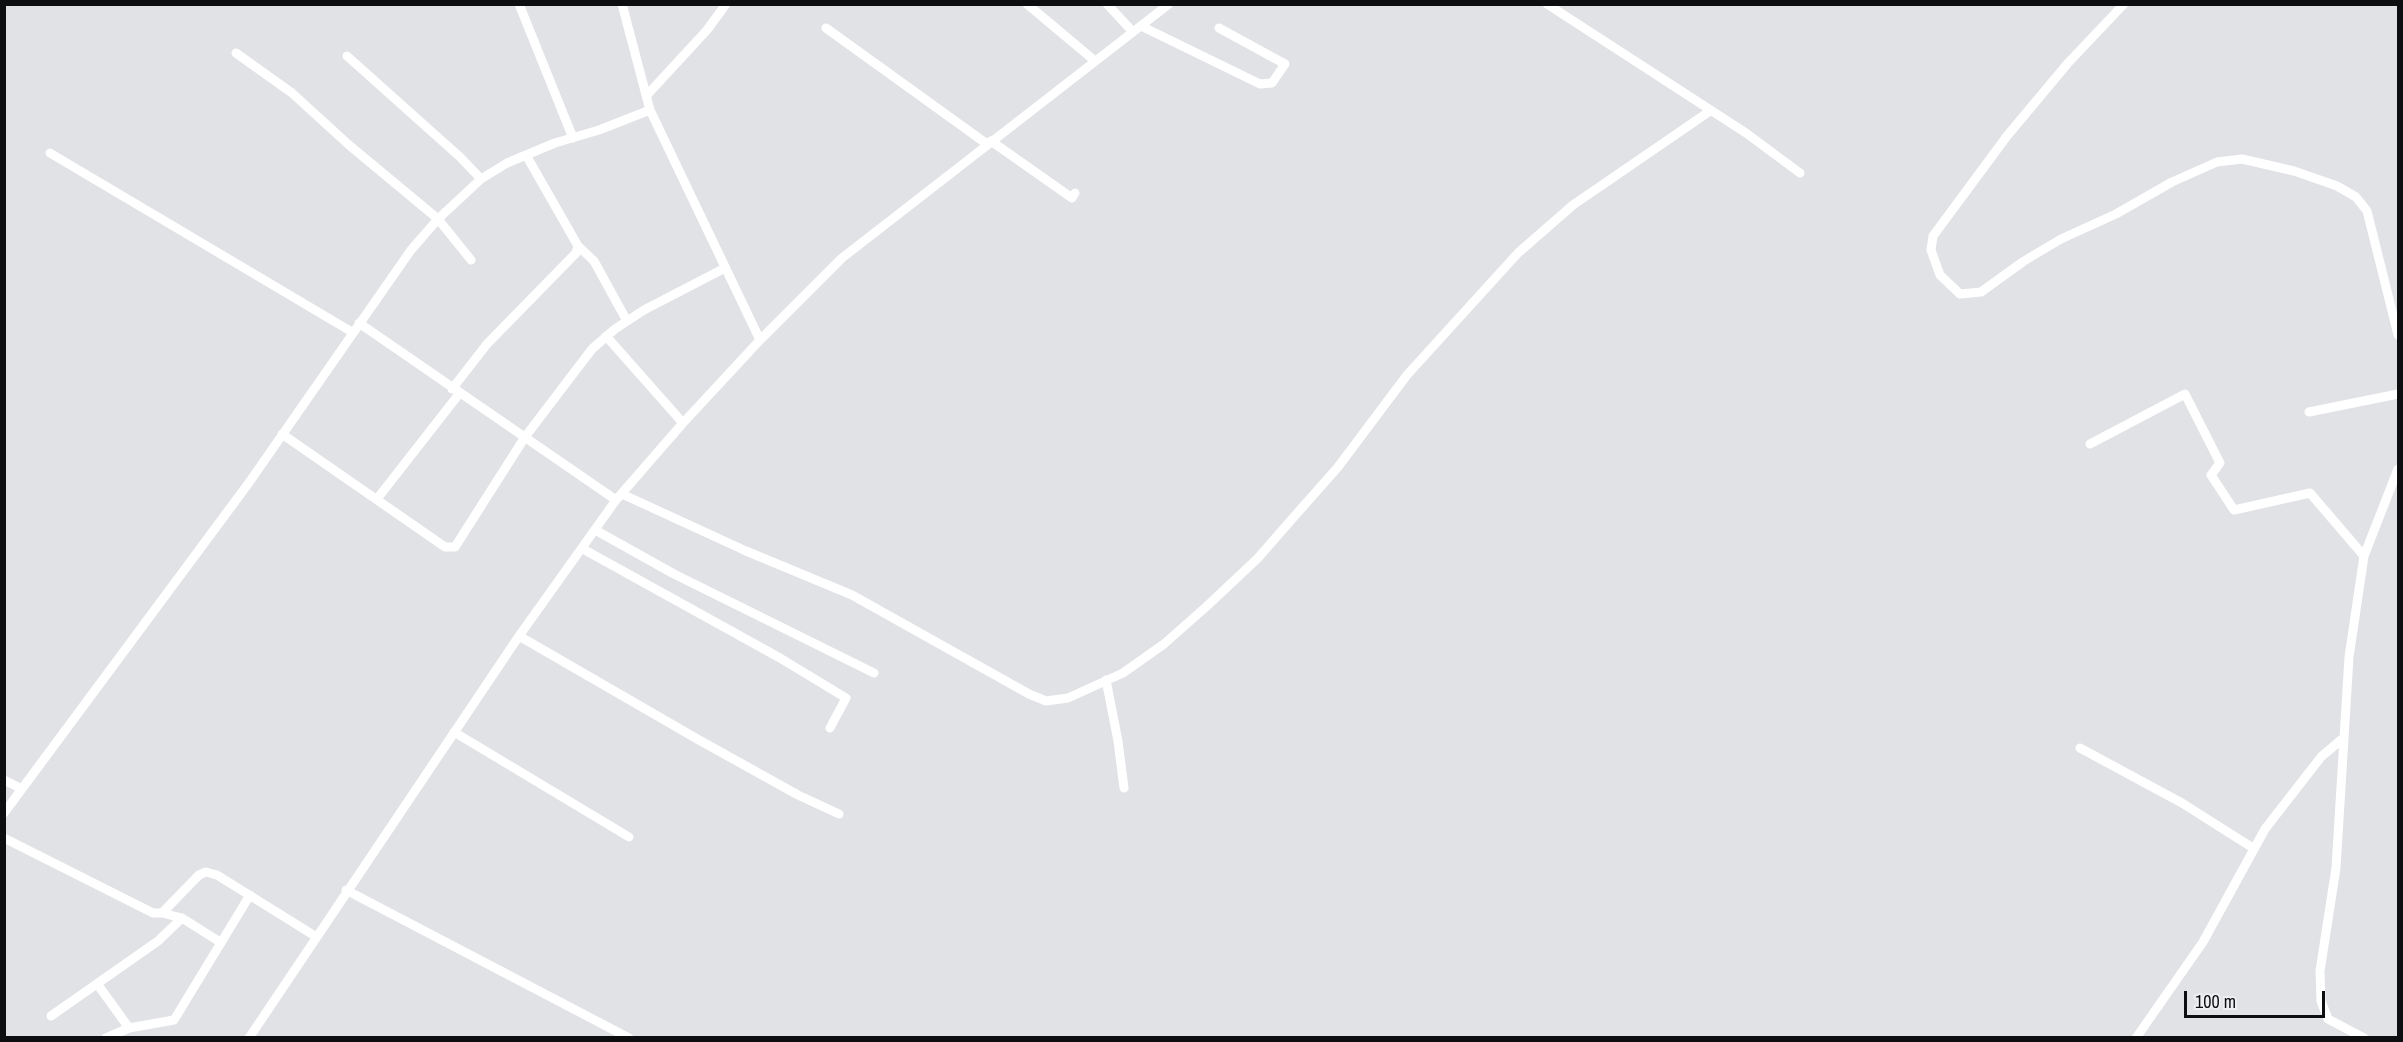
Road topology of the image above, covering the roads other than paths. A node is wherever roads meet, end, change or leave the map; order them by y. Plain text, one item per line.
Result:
1 (519, 4) edge
2 (622, 4) edge
3 (726, 4) edge
4 (1027, 4) edge
5 (1107, 4) edge
6 (1169, 4) edge
7 (1547, 4) edge
8 (2124, 4) edge
9 (826, 28) dead end
10 (1219, 28) dead end
11 (1137, 29) junction
12 (236, 53) dead end
13 (346, 56) dead end
14 (1095, 61) junction
15 (647, 95) junction
16 (650, 110) junction
17 (1710, 111) junction
18 (573, 138) junction
19 (989, 143) junction
20 (50, 153) dead end
21 (526, 155) junction
22 (1800, 172) dead end
23 (481, 179) junction
24 (1075, 193) dead end
25 (438, 219) junction
26 (578, 246) junction
27 (471, 260) dead end
28 (725, 268) junction
29 (627, 321) junction
30 (359, 323) junction
31 (352, 332) junction
32 (2398, 335) edge
33 (606, 336) junction
34 (760, 340) junction
35 (455, 392) junction
36 (2398, 394) edge
37 (2308, 412) dead end
38 (683, 423) junction
39 (282, 434) junction
40 (525, 437) junction
41 (2091, 444) dead end
42 (2398, 468) edge
43 (619, 497) junction
44 (377, 499) junction
45 (597, 531) junction
46 (583, 549) junction
47 (2364, 556) junction
48 (519, 636) junction
49 (874, 674) dead end
50 (1106, 680) junction
51 (830, 728) dead end
52 (454, 732) junction
53 (2342, 739) junction
54 (2080, 748) dead end
55 (4, 780) edge
56 (1124, 788) dead end
57 (22, 789) junction
58 (4, 813) edge
59 (839, 814) dead end
60 (629, 837) dead end
61 (4, 838) edge
62 (2253, 848) junction
63 (346, 891) junction
64 (249, 895) junction
65 (162, 912) junction
66 (182, 918) junction
67 (315, 936) junction
68 (220, 942) junction
69 (98, 986) junction
70 (51, 1016) dead end
71 (129, 1028) junction
72 (106, 1038) edge
73 (249, 1038) edge
74 (629, 1038) edge
75 (2136, 1038) edge
76 (2364, 1038) edge

1 - 18 street
2 - 15 street
3 - 15 street
4 - 14 street
5 - 11 street
6 - 11 street
7 - 17 street
8 - 32 street
9 - 19 street
10 - 11 street
11 - 14 street
12 - 25 street
13 - 23 street
14 - 19 street
15 - 16 street
16 - 18 street
16 - 28 street
17 - 22 street
17 - 50 street
18 - 21 street
19 - 24 street
19 - 34 street
20 - 31 street
21 - 23 street
21 - 26 street
23 - 25 street
25 - 27 street
25 - 30 street
26 - 29 street
26 - 35 street
28 - 29 street
28 - 34 street
29 - 33 street
30 - 31 street
30 - 35 street
31 - 39 street
33 - 38 street
33 - 40 street
34 - 38 street
35 - 40 street
35 - 44 street
36 - 37 street
38 - 43 street
39 - 44 street
39 - 57 street
40 - 43 street
40 - 44 street
41 - 47 street
42 - 47 street
43 - 45 street
43 - 50 street
45 - 46 street
45 - 49 street
46 - 48 street
46 - 51 street
47 - 53 street
48 - 52 street
48 - 59 street
50 - 56 street
52 - 60 street
52 - 63 street
53 - 62 street
53 - 76 street
54 - 62 street
55 - 57 street
57 - 58 street
61 - 65 street
62 - 75 street
63 - 67 street
63 - 74 street
64 - 65 street
64 - 67 street
64 - 68 street
65 - 66 street
66 - 68 street
66 - 69 street
67 - 73 street
68 - 71 street
69 - 70 street
69 - 71 street
71 - 72 street

